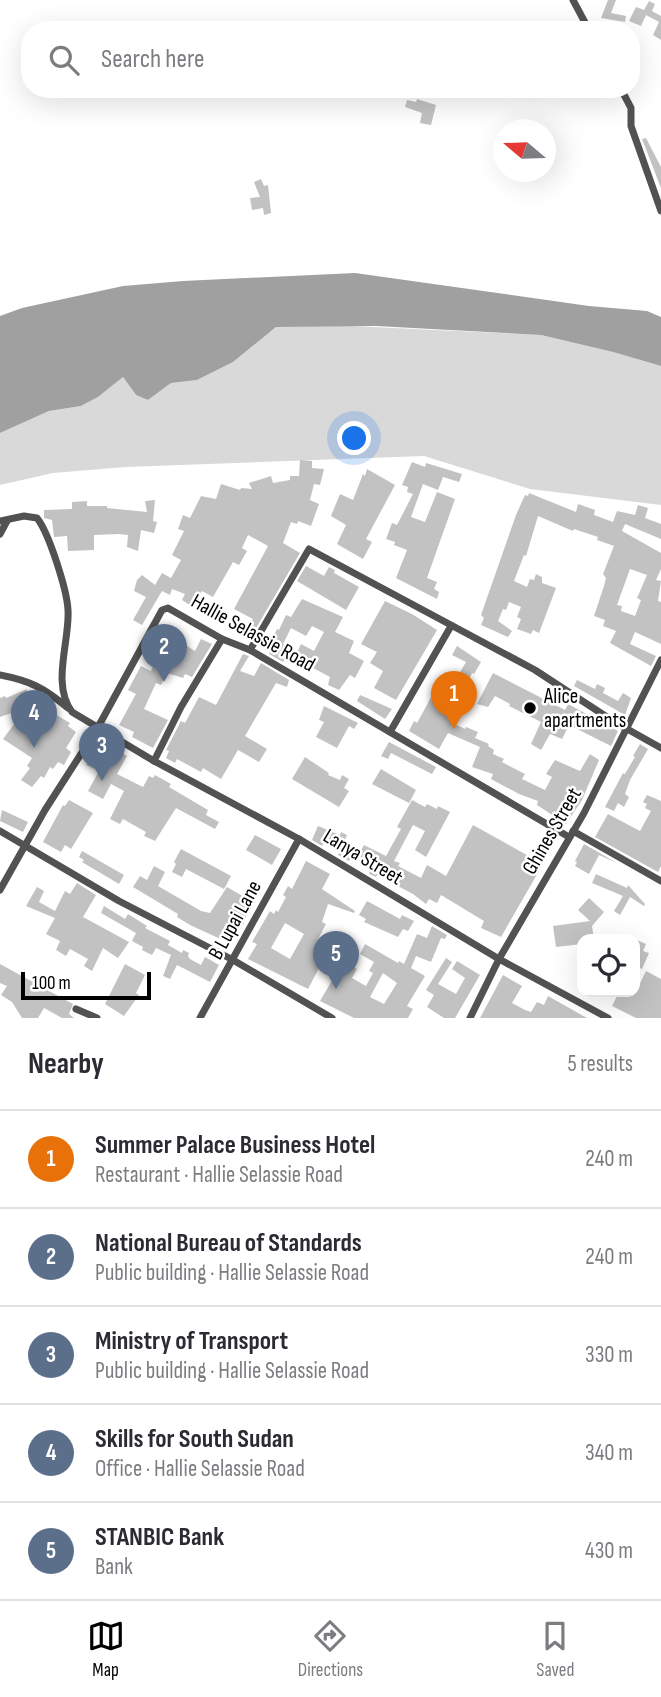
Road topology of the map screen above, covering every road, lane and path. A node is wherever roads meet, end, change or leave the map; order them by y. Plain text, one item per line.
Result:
1 (573, 0) edge
2 (584, 21) edge
3 (626, 98) edge
4 (661, 211) edge
5 (3, 521) edge
6 (0, 534) edge
7 (451, 626) junction
8 (222, 639) junction
9 (250, 650) junction
10 (661, 660) edge
11 (0, 675) edge
12 (69, 708) junction
13 (97, 729) junction
14 (628, 730) junction
15 (390, 732) junction
16 (661, 748) edge
17 (154, 761) junction
18 (0, 831) edge
19 (571, 834) junction
20 (299, 839) junction
21 (24, 846) junction
22 (661, 880) edge
23 (0, 890) edge
24 (499, 959) junction
25 (233, 960) junction
26 (76, 1009) dead end
27 (97, 1018) edge
28 (200, 1018) edge
29 (331, 1018) edge
30 (470, 1018) edge
31 (608, 1018) edge

1 - 2 street
3 - 4 street
5 - 6 street
5 - 12 street
7 - 9 street
7 - 14 street
7 - 15 street
8 - 9 street, Hallie Selassie Road
8 - 13 street, Hallie Selassie Road
8 - 17 street
9 - 15 street, Hallie Selassie Road
10 - 14 street, Ghines Street
11 - 12 street, Lanya Street
12 - 13 street, Lanya Street
13 - 17 street, Lanya Street
13 - 21 street, Hallie Selassie Road
14 - 16 street
14 - 19 street, Ghines Street
15 - 19 street, Hallie Selassie Road
17 - 20 street, Lanya Street
18 - 21 street
19 - 22 street, Hallie Selassie Road
19 - 24 street, Ghines Street
20 - 24 street, Lanya Street
20 - 25 street, B Lupai Lane
21 - 23 street, Hallie Selassie Road
21 - 25 street
24 - 30 street, Ghines Street
24 - 31 street, Lanya Street
25 - 28 street, B Lupai Lane
25 - 29 street
26 - 27 street

